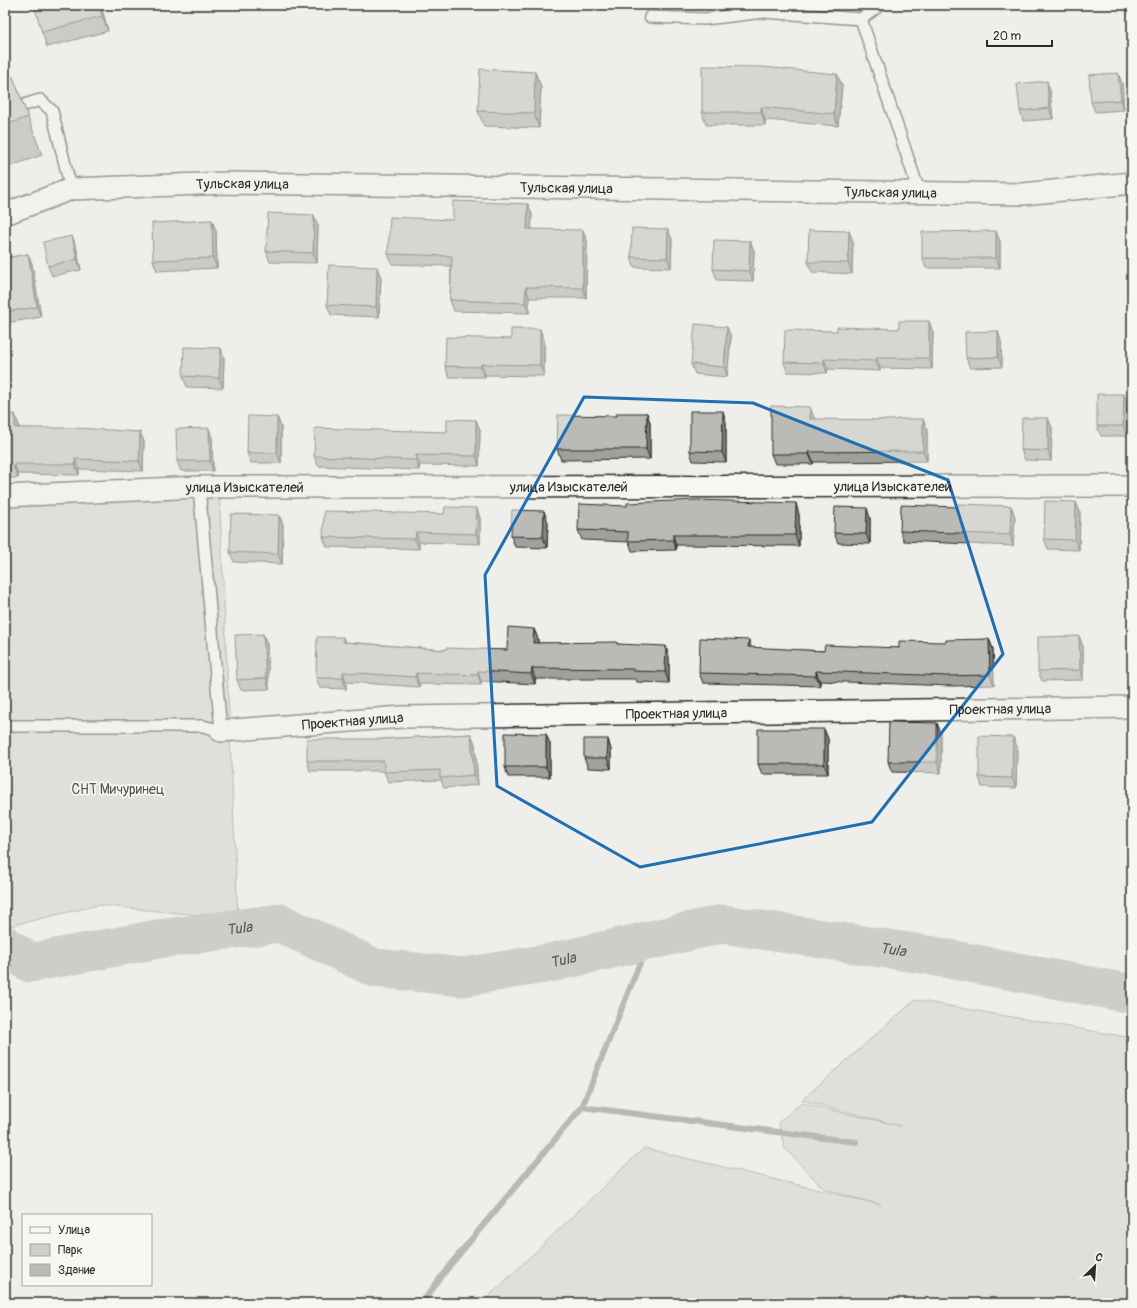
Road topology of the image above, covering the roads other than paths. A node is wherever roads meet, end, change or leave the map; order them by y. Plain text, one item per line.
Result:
1 (880, 5) edge
2 (745, 10) edge
3 (650, 17) dead end
4 (862, 19) junction
5 (5, 111) edge
6 (1132, 183) edge
7 (72, 189) junction
8 (919, 191) junction
9 (5, 214) edge
10 (1132, 486) edge
11 (199, 487) junction
12 (5, 496) edge
13 (1132, 707) edge
14 (5, 726) edge
15 (221, 731) junction

1 - 4 lane
2 - 3 lane
2 - 4 lane
4 - 8 lane
5 - 7 lane
6 - 8 street, Тульская улица
7 - 8 street, Тульская улица
7 - 9 street, Тульская улица
10 - 11 street, улица Изыскателей
11 - 12 street, улица Изыскателей
11 - 15 lane
13 - 15 street, Проектная улица
14 - 15 lane

